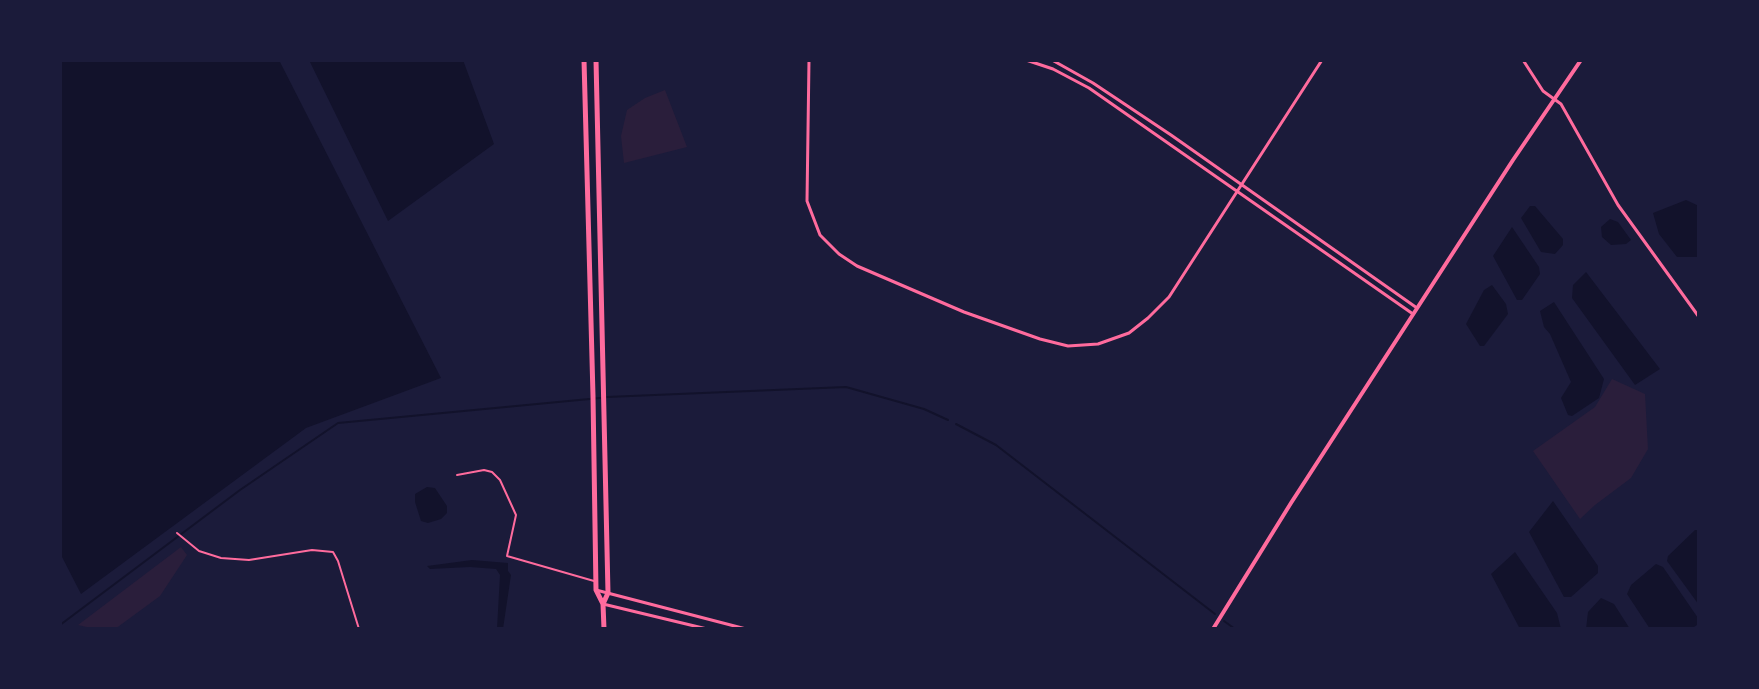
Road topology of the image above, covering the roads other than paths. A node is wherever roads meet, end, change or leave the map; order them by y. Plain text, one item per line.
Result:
1 (584, 60) edge
2 (596, 60) edge
3 (809, 60) edge
4 (1026, 60) edge
5 (1052, 60) edge
6 (1322, 60) edge
7 (1523, 60) edge
8 (1581, 60) edge
9 (1555, 99) junction
10 (1241, 187) junction
11 (1238, 192) junction
12 (1417, 308) junction
13 (1414, 314) junction
14 (1699, 317) edge
15 (457, 475) dead end
16 (177, 533) dead end
17 (596, 582) junction
18 (596, 590) junction
19 (608, 593) junction
20 (603, 604) junction
21 (359, 629) edge
22 (604, 629) edge
23 (707, 629) edge
24 (746, 629) edge
25 (1213, 629) edge

1 - 17 main road
2 - 19 main road
3 - 11 street
4 - 11 street
5 - 10 street
6 - 10 street
7 - 9 street
8 - 9 main road
9 - 12 main road
9 - 14 street
10 - 11 street
10 - 12 street
11 - 13 street
12 - 13 main road
13 - 25 main road
15 - 17 lane
16 - 21 lane
17 - 18 main road
18 - 19 street
18 - 20 main road
19 - 20 main road
19 - 24 street
20 - 22 main road
20 - 23 street

